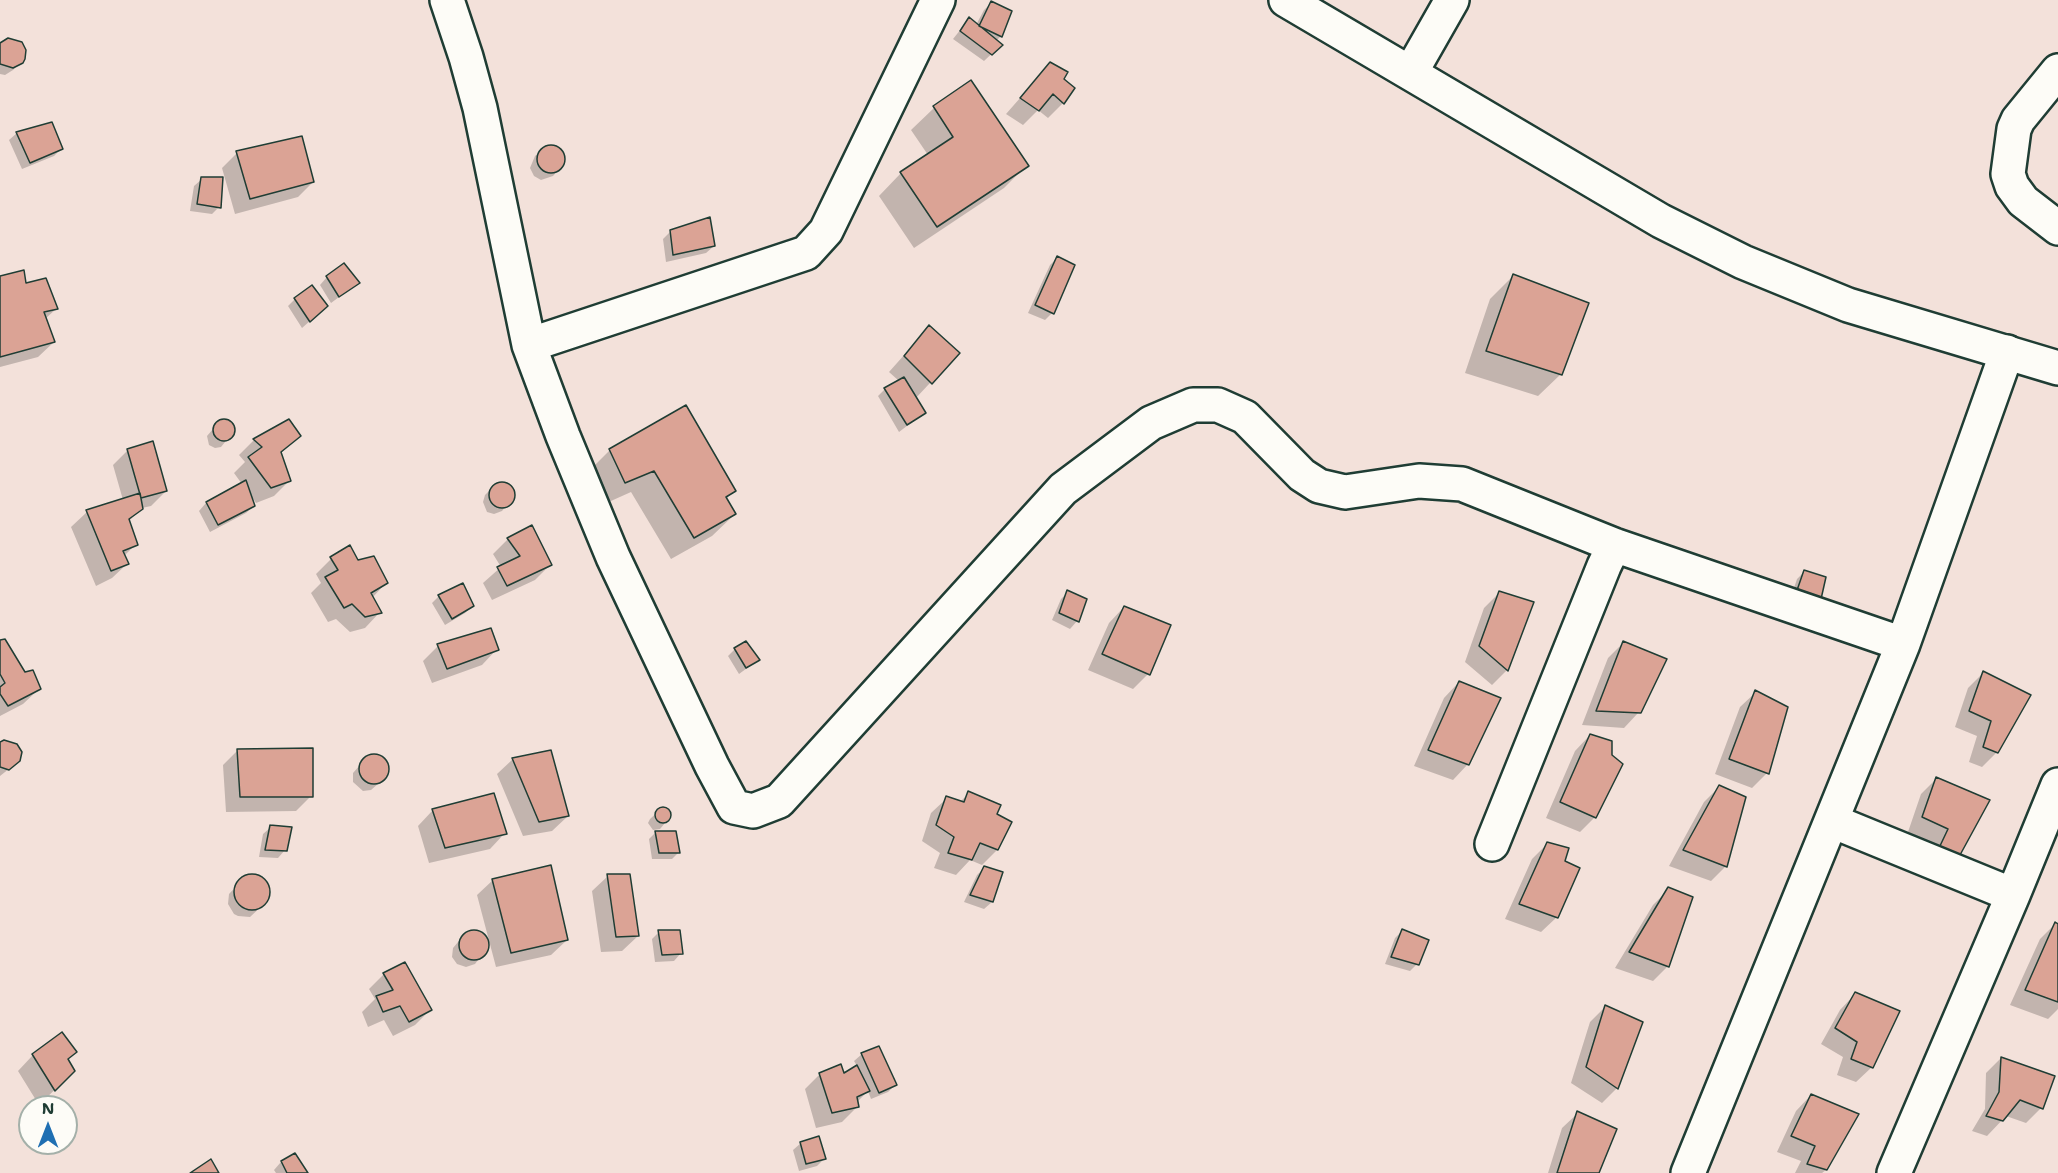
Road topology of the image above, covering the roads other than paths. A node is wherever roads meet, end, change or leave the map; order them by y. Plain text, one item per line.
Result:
1 (447, 0) edge
2 (938, 0) edge
3 (1286, 0) edge
4 (1452, 0) edge
5 (2058, 71) edge
6 (1411, 72) junction
7 (2058, 228) edge
8 (529, 345) junction
9 (2007, 352) junction
10 (2058, 368) edge
11 (1614, 545) junction
12 (1903, 644) junction
13 (2058, 785) edge
14 (1832, 821) junction
15 (1492, 844) dead end
16 (2013, 895) junction
17 (1688, 1173) edge
18 (1893, 1173) edge

1 - 8 street
2 - 8 street
3 - 6 street
4 - 6 street
5 - 7 street
6 - 9 street
8 - 11 street
9 - 10 street
9 - 12 street
11 - 12 street
11 - 15 street
12 - 14 street
13 - 16 street
14 - 16 street
14 - 17 street
16 - 18 street

